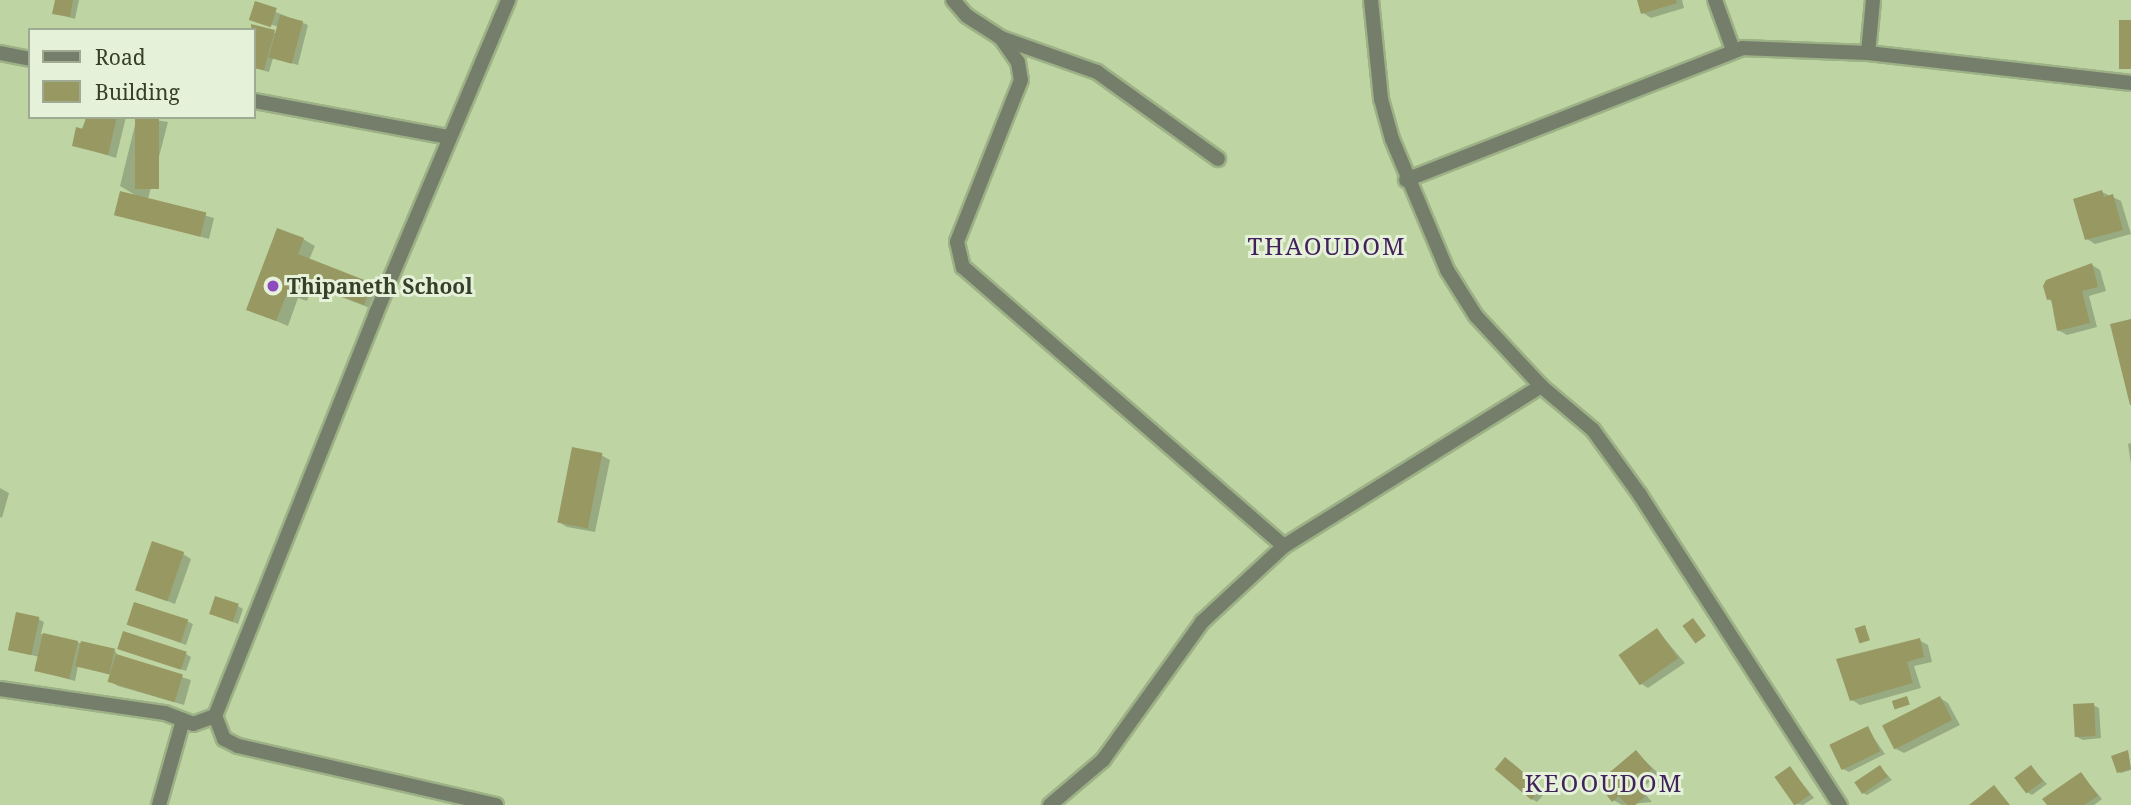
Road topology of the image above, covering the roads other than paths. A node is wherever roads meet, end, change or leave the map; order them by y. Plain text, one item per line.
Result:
1 (508, 0) edge
2 (953, 0) edge
3 (1371, 0) edge
4 (1715, 0) edge
5 (1873, 0) edge
6 (1001, 38) junction
7 (1733, 50) junction
8 (0, 53) edge
9 (1868, 53) junction
10 (28, 59) edge
11 (2131, 83) edge
12 (256, 100) edge
13 (449, 137) junction
14 (1218, 159) dead end
15 (1406, 180) junction
16 (1541, 387) junction
17 (1284, 546) junction
18 (0, 689) edge
19 (215, 716) junction
20 (183, 720) junction
21 (159, 805) edge
22 (496, 805) edge
23 (1050, 805) edge
24 (1840, 805) edge

1 - 13 street
2 - 6 street
3 - 15 street
4 - 7 street
5 - 9 street
6 - 14 street
6 - 17 street
7 - 9 street
7 - 15 street
8 - 10 street
9 - 11 street
12 - 13 street
13 - 19 street
15 - 16 street
16 - 17 street
16 - 24 street
17 - 23 street
18 - 20 street
19 - 20 street
19 - 22 street
20 - 21 street

